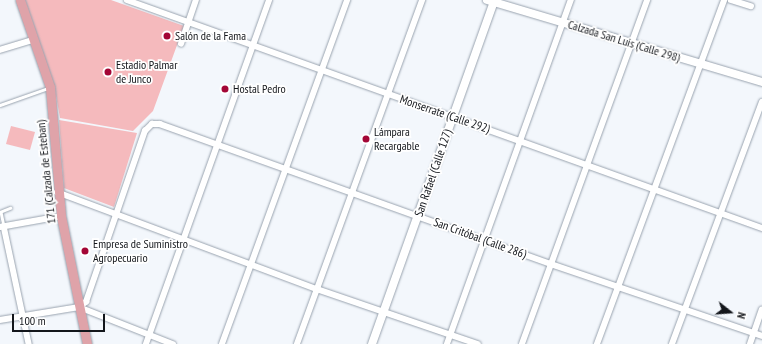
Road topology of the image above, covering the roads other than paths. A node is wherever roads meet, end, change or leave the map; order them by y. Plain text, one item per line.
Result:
1 (20, 0) edge
2 (127, 0) edge
3 (196, 0) edge
4 (269, 0) edge
5 (347, 0) edge
6 (422, 0) edge
7 (571, 0) edge
8 (647, 0) edge
9 (724, 0) edge
10 (731, 0) edge
11 (490, 1) edge
12 (751, 6) dead end
13 (188, 23) junction
14 (563, 23) junction
15 (33, 40) junction
16 (633, 43) junction
17 (181, 44) dead end
18 (253, 45) junction
19 (0, 50) edge
20 (700, 63) junction
21 (321, 70) junction
22 (762, 82) edge
23 (50, 87) junction
24 (387, 93) junction
25 (762, 102) edge
26 (0, 105) edge
27 (453, 116) junction
28 (520, 140) junction
29 (218, 144) junction
30 (588, 165) junction
31 (285, 168) junction
32 (653, 189) junction
33 (57, 192) junction
34 (353, 192) junction
35 (10, 208) dead end
36 (0, 212) edge
37 (720, 213) junction
38 (118, 214) junction
39 (61, 216) junction
40 (418, 216) junction
41 (2, 227) edge
42 (762, 228) edge
43 (184, 239) junction
44 (485, 240) junction
45 (251, 263) junction
46 (551, 264) junction
47 (618, 286) junction
48 (317, 288) junction
49 (79, 307) junction
50 (685, 308) junction
51 (762, 310) edge
52 (384, 312) junction
53 (24, 316) junction
54 (0, 320) edge
55 (754, 333) junction
56 (149, 334) junction
57 (451, 335) junction
58 (762, 336) edge
59 (29, 344) edge
60 (87, 344) edge
61 (146, 344) edge
62 (173, 344) edge
63 (222, 344) edge
64 (297, 344) edge
65 (372, 344) edge
66 (447, 344) edge
67 (478, 344) edge
68 (522, 344) edge
69 (597, 344) edge
70 (672, 344) edge
71 (750, 344) edge

1 - 15 main road, 171 (Calzada de Esteban)
2 - 13 street, Monserrate (Calle 292)
3 - 13 street
4 - 18 street
5 - 21 street
6 - 24 street
7 - 14 street
8 - 16 street
9 - 20 street
10 - 12 street
11 - 14 street, Calzada San Luis (Calle 298)
11 - 27 street, San Rafael (Calle 127)
13 - 17 street
13 - 18 street, Monserrate (Calle 292)
14 - 16 street, Calzada San Luis (Calle 298)
14 - 28 street
15 - 19 street
15 - 23 main road, 171 (Calzada de Esteban)
16 - 20 street, Calzada San Luis (Calle 298)
16 - 30 street
18 - 21 street, Monserrate (Calle 292)
18 - 29 street
20 - 22 street, Calzada San Luis (Calle 298)
20 - 32 street
21 - 24 street, Monserrate (Calle 292)
21 - 31 street
23 - 26 lane
23 - 33 main road, 171 (Calzada de Esteban)
24 - 27 street, Monserrate (Calle 292)
24 - 34 street
25 - 37 street
27 - 28 street, Monserrate (Calle 292)
27 - 40 street, San Rafael (Calle 127)
28 - 30 street, Monserrate (Calle 292)
28 - 44 street
29 - 31 street, San Critóbal (Calle 286)
29 - 38 street, San Critóbal (Calle 286)
29 - 43 street
30 - 32 street, Monserrate (Calle 292)
30 - 46 street
31 - 34 street, San Critóbal (Calle 286)
31 - 45 street
32 - 37 street, Monserrate (Calle 292)
32 - 47 street
33 - 38 street
33 - 39 main road, 171 (Calzada de Esteban)
34 - 40 street, San Critóbal (Calle 286)
34 - 48 street
35 - 36 lane
36 - 41 lane
37 - 42 street, Monserrate (Calle 292)
37 - 50 street
38 - 43 street
38 - 49 street
39 - 41 street
39 - 49 main road, 171 (Calzada de Esteban)
40 - 44 street, San Critóbal (Calle 286)
40 - 52 street, San Rafael (Calle 127)
41 - 53 street
43 - 45 street
43 - 56 street
44 - 46 street, San Critóbal (Calle 286)
44 - 57 street
45 - 48 street
45 - 63 street
46 - 47 street, San Critóbal (Calle 286)
46 - 68 street
47 - 50 street, San Critóbal (Calle 286)
47 - 69 street
48 - 52 street
48 - 64 street
49 - 53 street
49 - 56 street
49 - 60 main road, 171 (Calzada de Esteban)
50 - 55 street, San Critóbal (Calle 286)
50 - 70 street
51 - 55 street
52 - 57 street
52 - 65 street, San Rafael (Calle 127)
53 - 54 street
53 - 59 street
55 - 58 street, San Critóbal (Calle 286)
55 - 71 street
56 - 61 street
56 - 62 street
57 - 66 street
57 - 67 street

